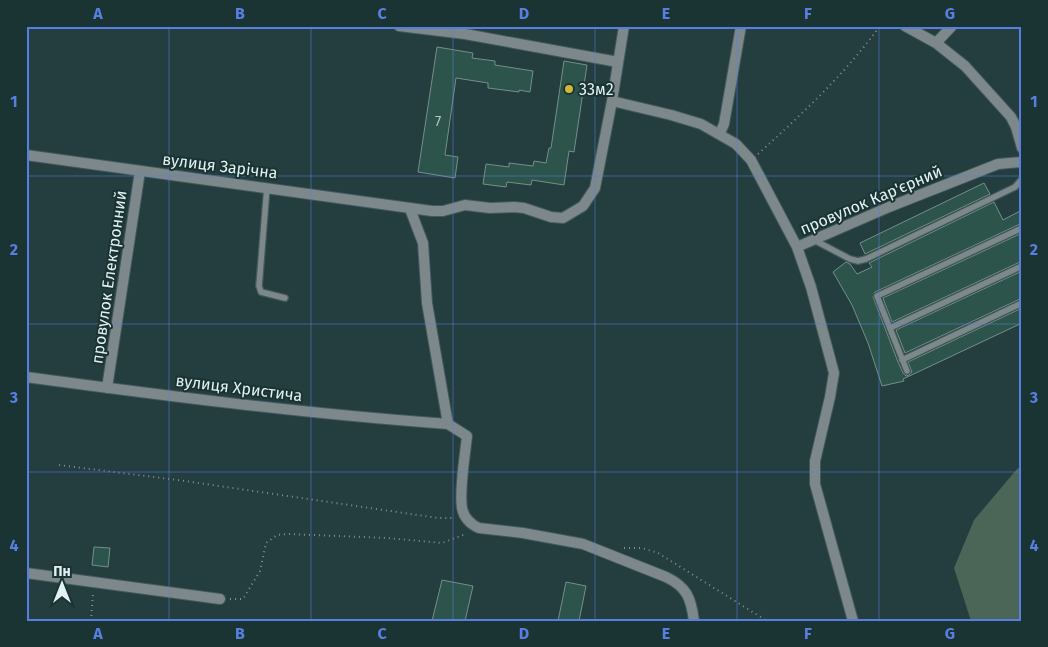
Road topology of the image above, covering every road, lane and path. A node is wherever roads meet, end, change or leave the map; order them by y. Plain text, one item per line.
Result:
1 (399, 26) edge
2 (624, 26) edge
3 (741, 26) edge
4 (880, 26) edge
5 (905, 26) edge
6 (952, 26) edge
7 (936, 43) junction
8 (618, 62) junction
9 (612, 101) junction
10 (720, 133) junction
11 (1022, 148) edge
12 (26, 155) edge
13 (751, 160) junction
14 (1022, 162) edge
15 (140, 171) junction
16 (1022, 179) edge
17 (267, 187) junction
18 (410, 209) junction
19 (1022, 228) edge
20 (814, 240) junction
21 (797, 247) junction
22 (1022, 266) edge
23 (285, 298) dead end
24 (1022, 303) edge
25 (890, 328) junction
26 (902, 360) junction
27 (906, 372) dead end
28 (26, 377) edge
29 (107, 388) junction
30 (448, 424) junction
31 (60, 466) dead end
32 (466, 518) junction
33 (480, 528) junction
34 (605, 553) junction
35 (26, 573) edge
36 (94, 582) junction
37 (220, 599) joint
38 (91, 621) edge
39 (694, 621) edge
40 (767, 621) edge
41 (854, 621) edge

1 - 8 street
2 - 8 street, вулиця Зарічна
3 - 10 street
4 - 13 path
5 - 7 street
6 - 7 street
7 - 11 street
8 - 9 street, вулиця Зарічна
9 - 10 street, провулок Кар'єрний
9 - 18 street, вулиця Зарічна
10 - 13 street, провулок Кар'єрний
12 - 15 street, вулиця Зарічна
13 - 21 street, провулок Кар'єрний
14 - 20 street, провулок Кар'єрний
15 - 17 street, вулиця Зарічна
15 - 29 street, провулок Електронний
16 - 20 lane
17 - 18 street, вулиця Зарічна
17 - 23 lane
18 - 30 street
19 - 25 lane
20 - 21 street, провулок Кар'єрний
21 - 41 street
22 - 25 lane
24 - 26 lane
25 - 26 lane
26 - 27 lane
28 - 29 street, вулиця Христича
29 - 30 street, вулиця Христича
30 - 32 street
31 - 32 path
32 - 33 street
33 - 34 street
33 - 37 path
34 - 39 street
34 - 40 path
35 - 36 street
36 - 37 street
36 - 38 path

